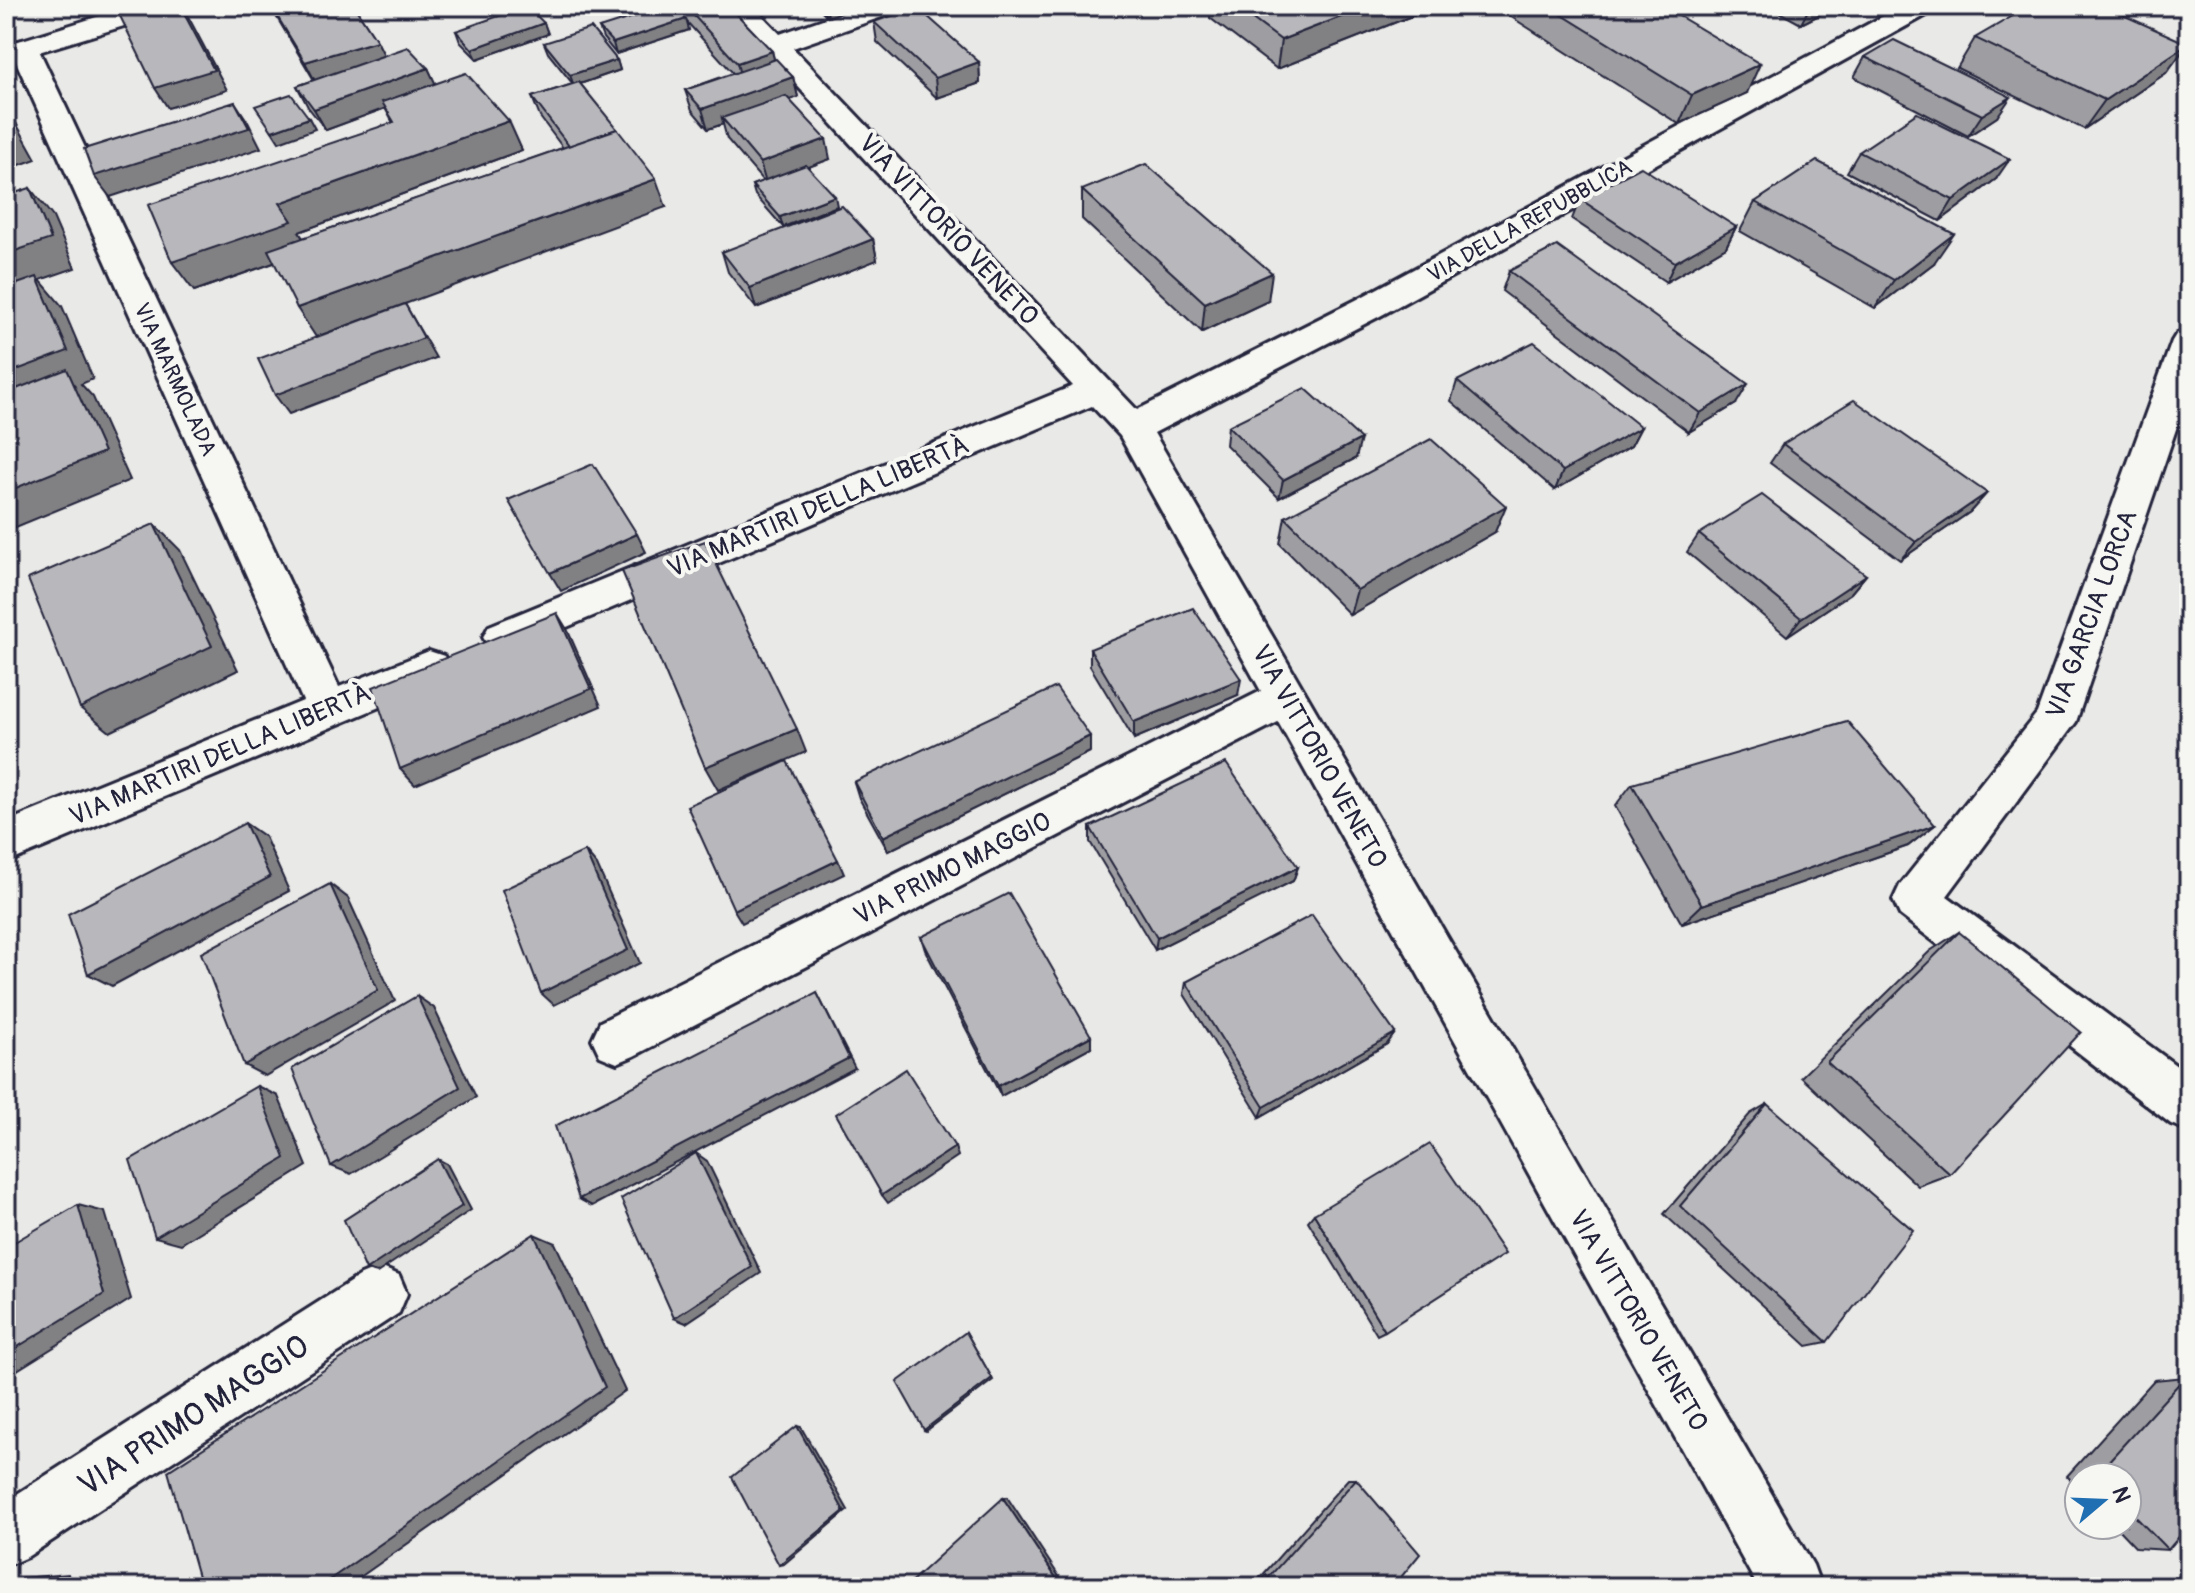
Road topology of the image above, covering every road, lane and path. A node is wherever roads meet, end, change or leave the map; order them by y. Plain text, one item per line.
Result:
1 (160, 6) edge
2 (738, 6) edge
3 (886, 6) edge
4 (1922, 6) edge
5 (778, 44) junction
6 (15, 51) edge
7 (2189, 341) edge
8 (1098, 390) junction
9 (1133, 428) junction
10 (1287, 698) junction
11 (328, 709) junction
12 (6, 843) edge
13 (617, 1039) dead end
14 (2189, 1106) edge
15 (380, 1294) dead end
16 (6, 1536) edge
17 (1791, 1587) edge

1 - 6 street
2 - 5 street, VIA VITTORIO VENETO
3 - 5 street
4 - 9 street, VIA DELLA REPUBBLICA
5 - 8 street, VIA VITTORIO VENETO
6 - 11 street, VIA MARMOLADA
7 - 14 street, VIA GARCIA LORCA
8 - 9 street, VIA VITTORIO VENETO
8 - 11 street, VIA MARTIRI DELLA LIBERTÀ
9 - 10 street, VIA VITTORIO VENETO
10 - 13 street, VIA PRIMO MAGGIO
10 - 17 street, VIA VITTORIO VENETO
11 - 12 street, VIA MARTIRI DELLA LIBERTÀ
15 - 16 street, VIA PRIMO MAGGIO

